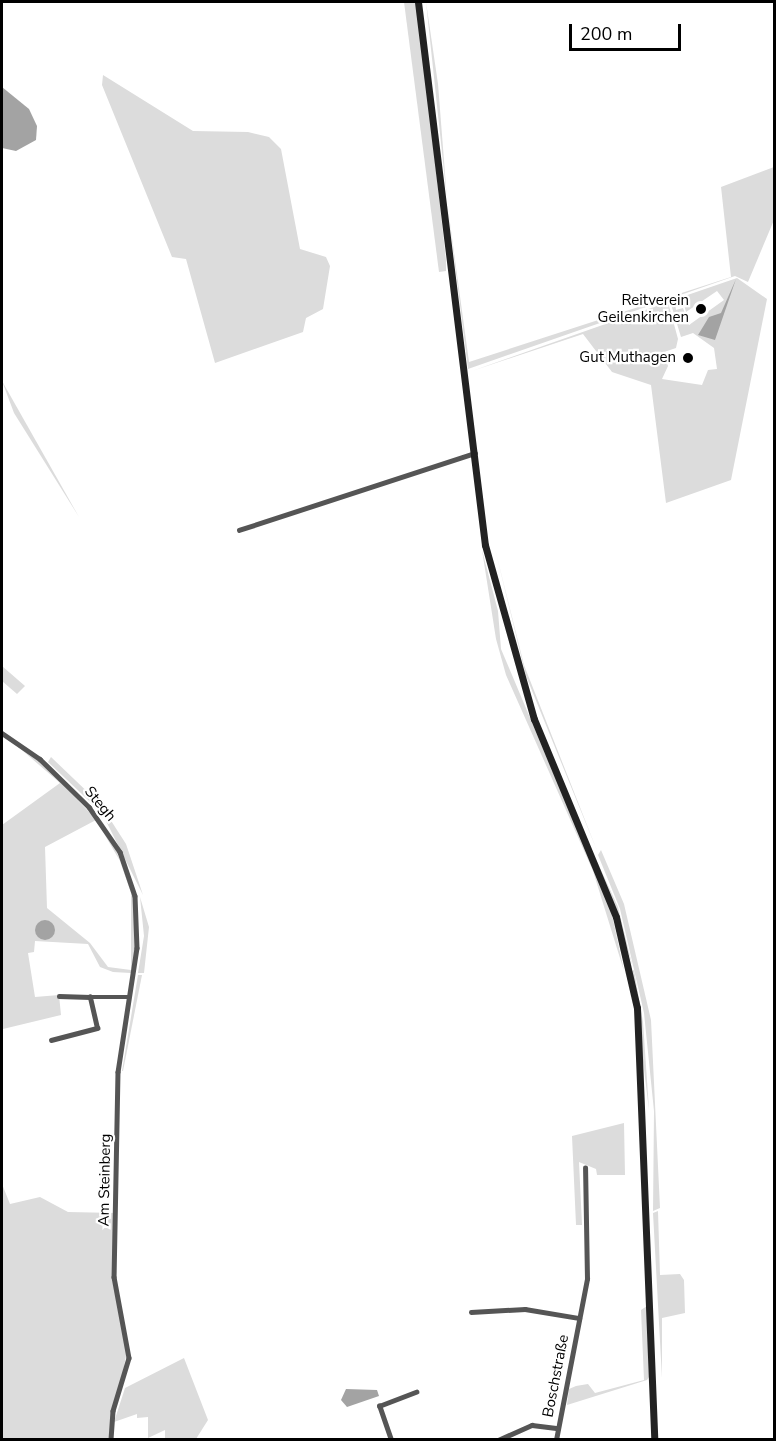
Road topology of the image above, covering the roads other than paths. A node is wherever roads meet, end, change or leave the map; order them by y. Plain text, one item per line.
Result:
1 (418, 2) edge
2 (473, 453) junction
3 (239, 530) dead end
4 (2, 733) edge
5 (138, 918) joint
6 (59, 996) dead end
7 (90, 997) junction
8 (129, 997) junction
9 (51, 1040) dead end
10 (585, 1168) dead end
11 (471, 1312) dead end
12 (579, 1318) junction
13 (416, 1392) dead end
14 (558, 1428) junction
15 (111, 1440) edge
16 (392, 1440) edge
17 (498, 1440) edge
18 (556, 1440) edge
19 (654, 1440) edge

1 - 2 main road
2 - 3 street
2 - 19 main road
4 - 5 street, Stegh
5 - 8 street, Am Steinberg
6 - 7 street
7 - 8 street
7 - 9 street
8 - 15 street, Am Steinberg
10 - 12 street
11 - 12 street, Boschstraße
12 - 14 street, Boschstraße
13 - 16 street
14 - 17 street
14 - 18 street, Boschstraße

